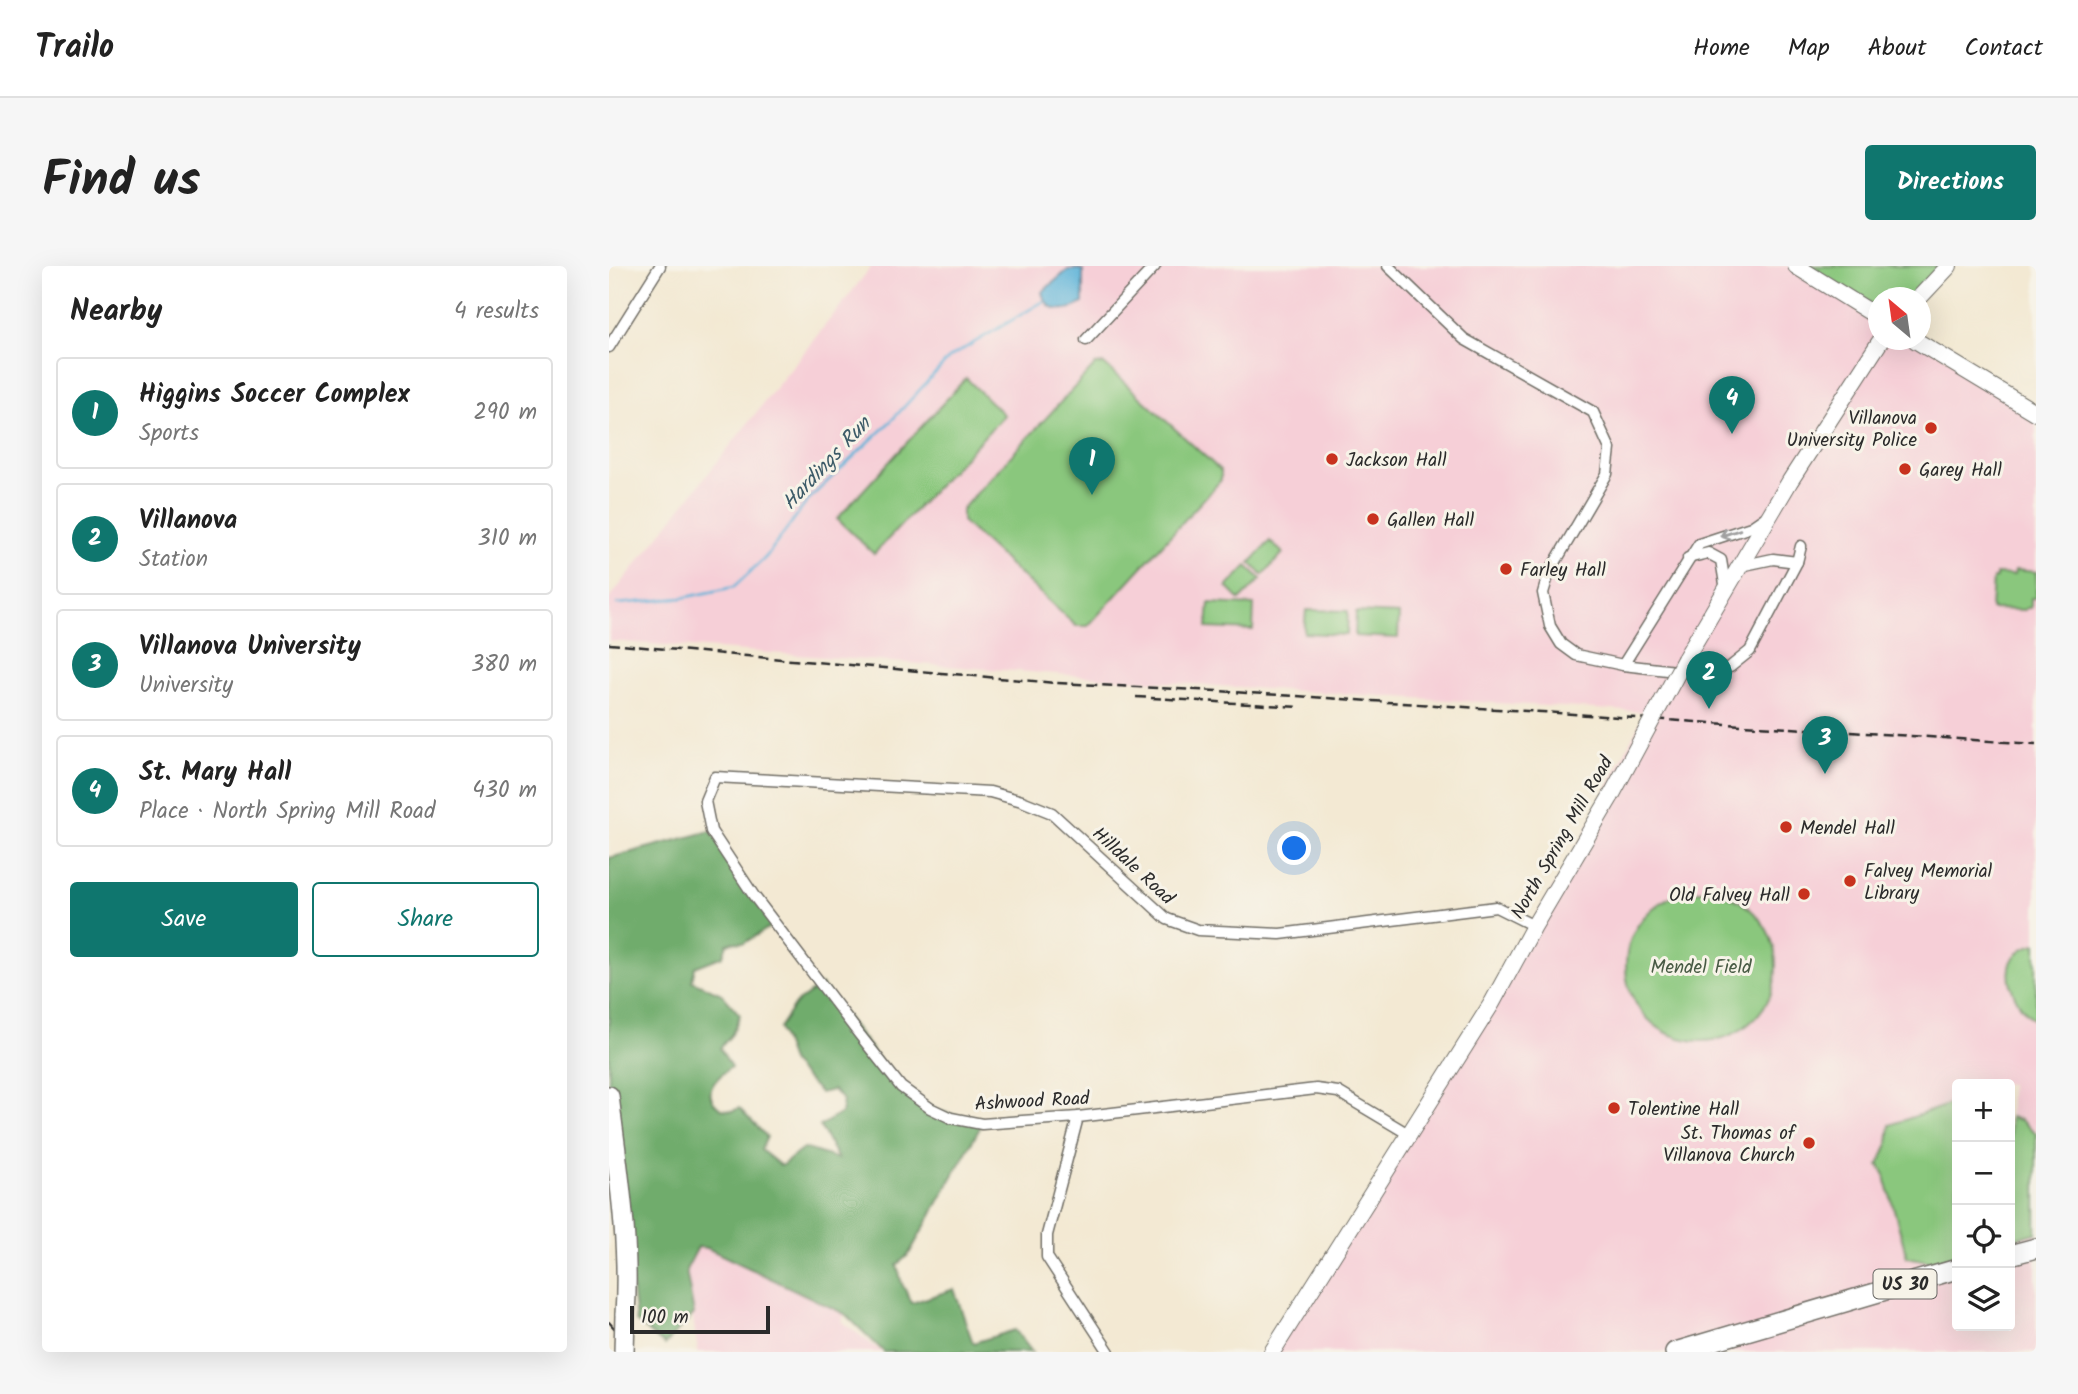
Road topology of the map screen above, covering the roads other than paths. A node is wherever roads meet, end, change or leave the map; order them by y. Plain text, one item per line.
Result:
1 (660, 266) edge
2 (1155, 266) edge
3 (1388, 266) edge
4 (1796, 266) edge
5 (1949, 266) edge
6 (1929, 287) edge
7 (1868, 311) edge
8 (1086, 340) dead end
9 (609, 348) edge
10 (1875, 350) edge
11 (1931, 350) edge
12 (2036, 413) edge
13 (1773, 509) junction
14 (1801, 546) dead end
15 (1688, 558) junction
16 (1797, 562) junction
17 (1739, 566) junction
18 (1726, 590) junction
19 (1623, 665) junction
20 (715, 777) joint
21 (1534, 926) junction
22 (609, 1096) edge
23 (1078, 1117) junction
24 (1410, 1135) junction
25 (2036, 1248) edge
26 (2015, 1254) edge
27 (1952, 1270) edge
28 (624, 1352) edge
29 (1109, 1352) edge
30 (1272, 1352) edge
31 (1675, 1352) edge

1 - 9 street
2 - 8 street
3 - 19 street
4 - 7 main road
5 - 6 main road
10 - 13 main road, North Spring Mill Road
11 - 12 main road
13 -> 15 street
13 - 17 main road, North Spring Mill Road
14 - 16 street
15 - 18 street
15 - 19 street
16 - 17 street
16 - 19 street
17 - 18 main road, North Spring Mill Road
18 - 21 main road, North Spring Mill Road, bridge
20 - 21 street, Hilldale Road
20 - 23 street, Ashwood Road
21 - 24 main road, North Spring Mill Road
22 - 28 highway, bridge
23 - 24 street, Ashwood Road
23 - 29 street
24 - 30 main road, North Spring Mill Road
25 - 26 highway
27 - 31 highway, US 30

